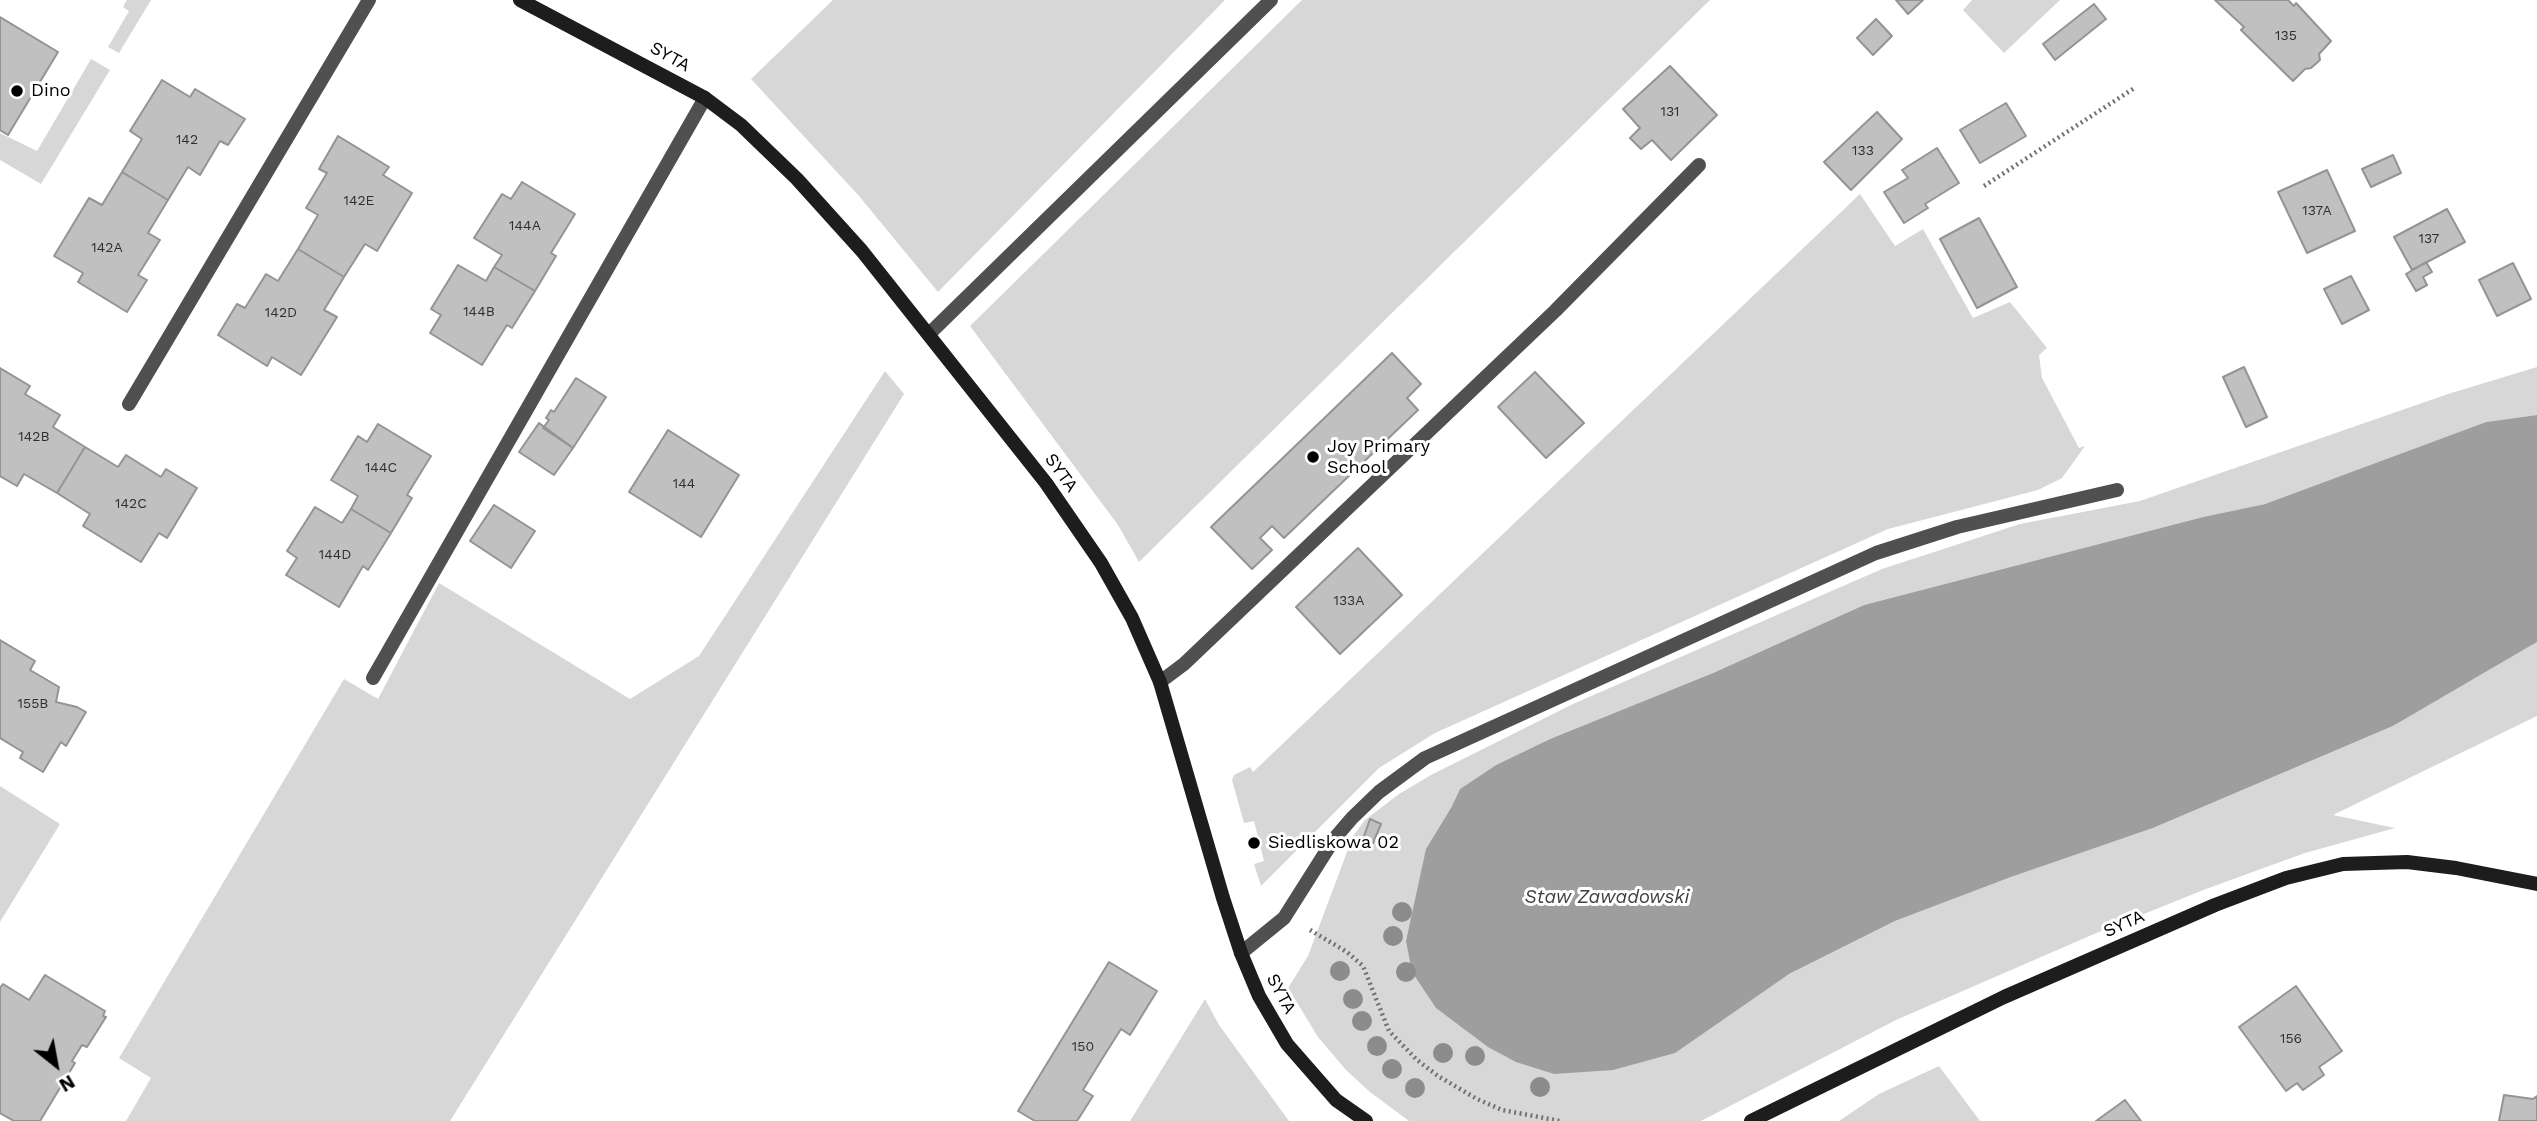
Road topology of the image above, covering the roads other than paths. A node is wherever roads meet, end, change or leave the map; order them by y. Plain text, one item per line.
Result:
1 (369, 0) edge
2 (520, 0) edge
3 (1271, 0) edge
4 (705, 98) junction
5 (1699, 165) dead end
6 (929, 334) junction
7 (129, 404) dead end
8 (2117, 490) dead end
9 (373, 678) dead end
10 (1160, 682) junction
11 (2537, 884) edge
12 (1241, 953) junction
13 (1366, 1121) edge
14 (1751, 1121) edge

1 - 7 street
2 - 4 street, SYTA
3 - 6 street
4 - 6 street, SYTA
4 - 9 street
5 - 10 street
6 - 10 street, SYTA
8 - 12 street
10 - 12 street, SYTA
11 - 14 street, SYTA
12 - 13 street, SYTA

